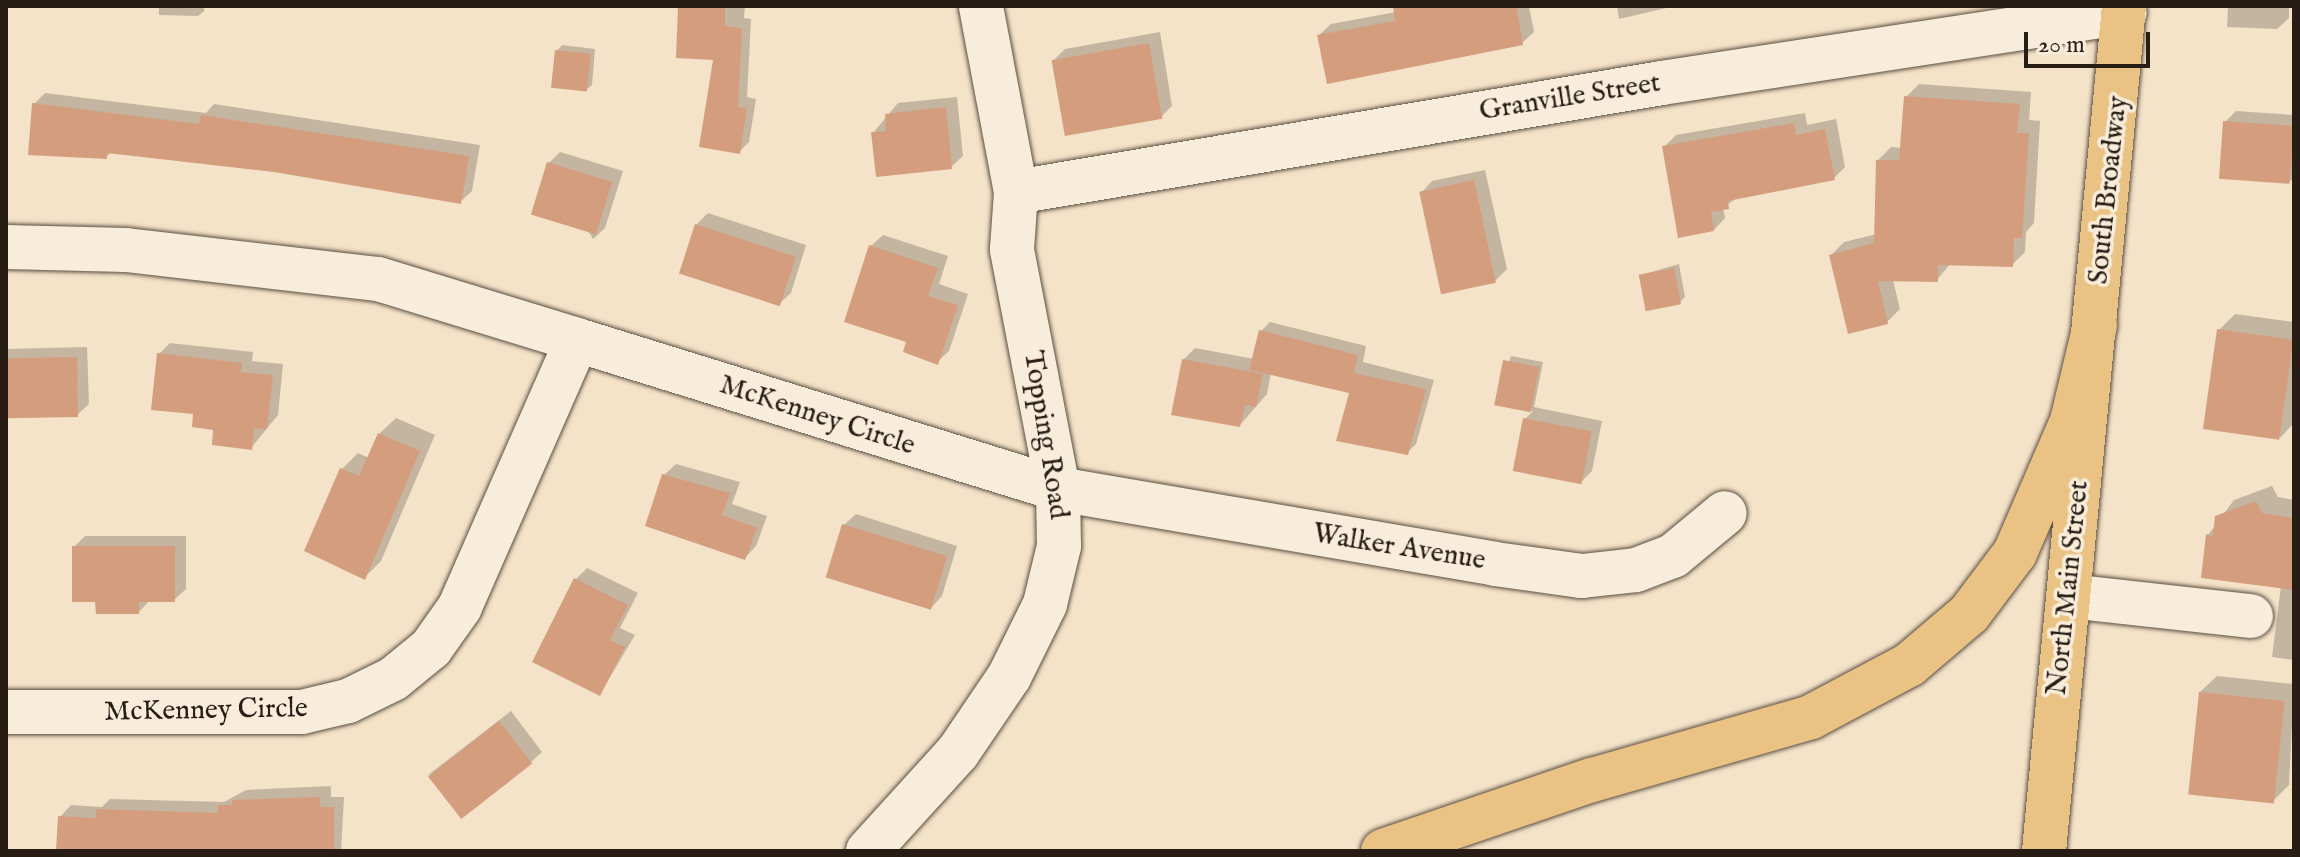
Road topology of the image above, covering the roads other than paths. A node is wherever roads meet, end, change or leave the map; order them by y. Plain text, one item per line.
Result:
1 (981, 6) edge
2 (2125, 8) edge
3 (1016, 192) junction
4 (6, 247) edge
5 (2095, 325) junction
6 (577, 340) junction
7 (1058, 489) junction
8 (1725, 513) dead end
9 (2069, 596) junction
10 (2251, 616) dead end
11 (6, 712) edge
12 (868, 851) edge
13 (1383, 851) edge
14 (2044, 851) edge

1 - 3 street, Topping Road
2 - 3 street, Granville Street
2 - 5 main road, South Broadway
3 - 7 street, Topping Road
4 - 6 street, McKenney Circle
5 - 9 main road, North Main Street
5 - 13 main road
6 - 7 street, McKenney Circle
6 - 11 street, McKenney Circle
7 - 8 street, Walker Avenue
7 - 12 street, Topping Road
9 - 10 street
9 - 14 main road, North Main Street

